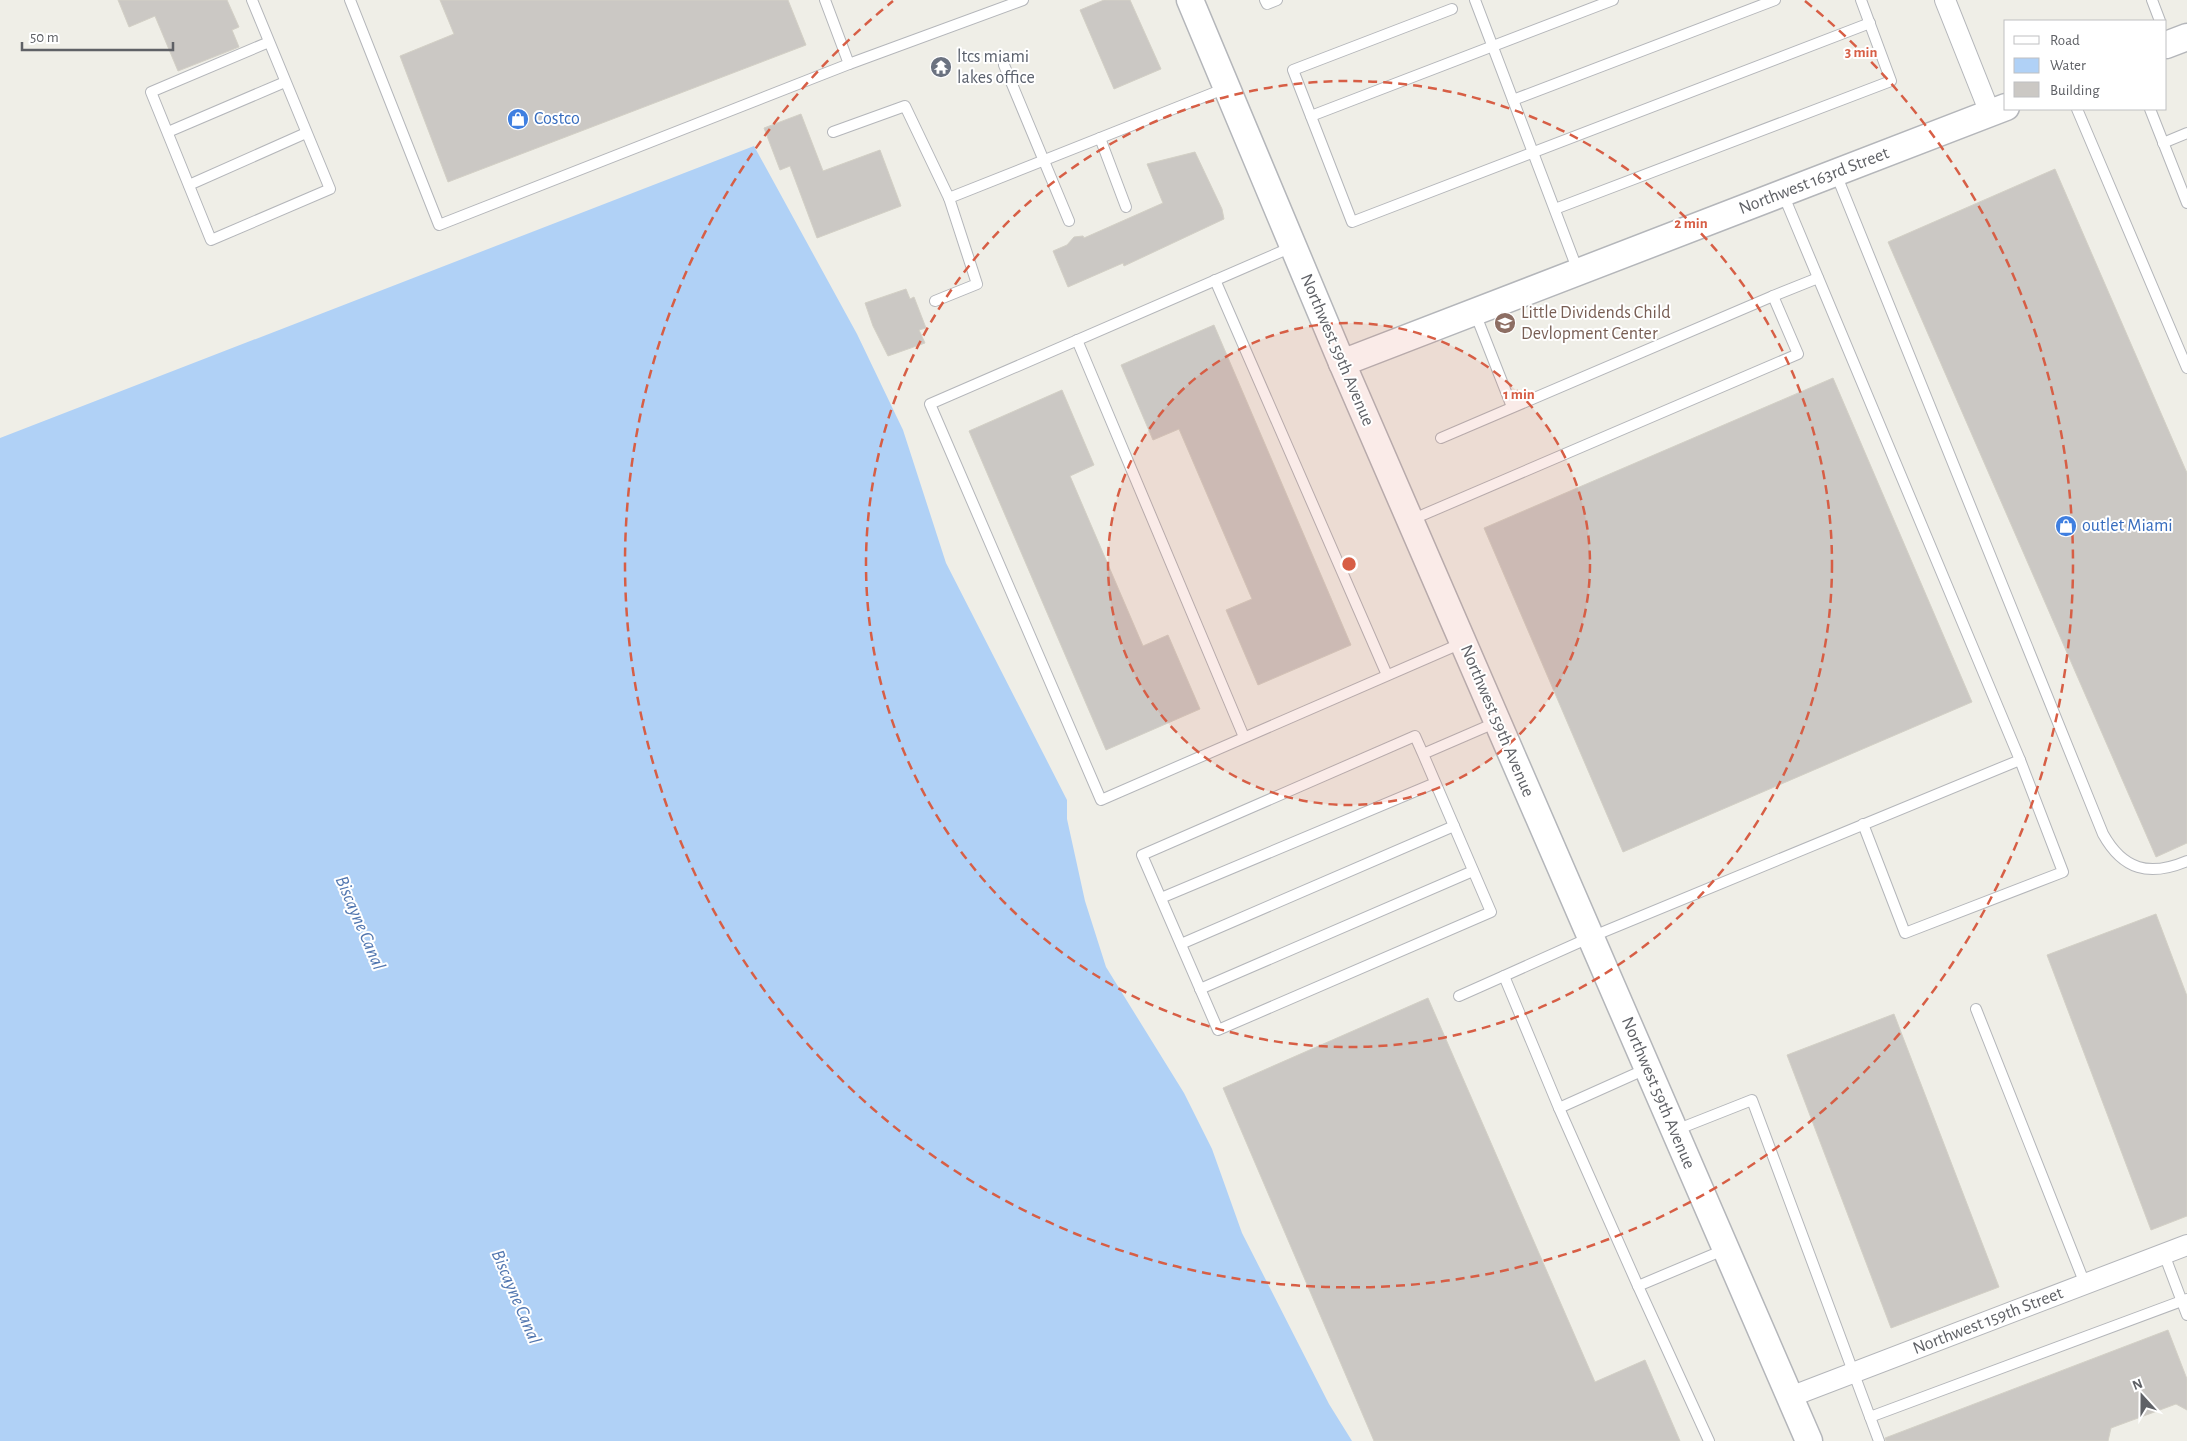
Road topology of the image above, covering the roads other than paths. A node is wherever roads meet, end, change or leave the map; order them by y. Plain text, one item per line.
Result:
1 (252, 0) edge
2 (350, 0) edge
3 (826, 0) edge
4 (1023, 0) edge
5 (1190, 0) edge
6 (1265, 0) edge
7 (1277, 0) edge
8 (1475, 0) edge
9 (1613, 0) edge
10 (1775, 0) edge
11 (1861, 0) edge
12 (1945, 0) edge
13 (2152, 0) edge
14 (1452, 9) dead end
15 (2161, 20) edge
16 (1870, 23) junction
17 (269, 42) junction
18 (1492, 46) junction
19 (849, 64) junction
20 (1004, 65) dead end
21 (285, 82) junction
22 (1227, 88) junction
23 (1513, 100) junction
24 (1998, 110) edge
25 (2077, 110) edge
26 (2150, 110) edge
27 (1311, 116) junction
28 (168, 132) junction
29 (833, 132) dead end
30 (306, 133) junction
31 (2187, 133) edge
32 (1100, 138) junction
33 (2163, 143) junction
34 (1533, 152) junction
35 (1044, 161) junction
36 (1836, 173) junction
37 (189, 185) junction
38 (1783, 193) junction
39 (949, 198) junction
40 (2187, 203) edge
41 (1126, 207) dead end
42 (1555, 209) junction
43 (1069, 222) dead end
44 (1293, 246) junction
45 (1579, 272) junction
46 (1818, 278) junction
47 (1215, 280) junction
48 (1773, 296) junction
49 (935, 300) dead end
50 (1474, 312) junction
51 (1077, 340) junction
52 (1342, 363) junction
53 (2187, 368) edge
54 (1512, 407) junction
55 (1441, 438) dead end
56 (1410, 520) junction
57 (1463, 642) junction
58 (1387, 675) junction
59 (1498, 722) junction
60 (1244, 737) junction
61 (1422, 754) junction
62 (2020, 760) junction
63 (1435, 783) junction
64 (1863, 824) junction
65 (1454, 826) junction
66 (2187, 861) edge
67 (1473, 871) junction
68 (1161, 898) junction
69 (1591, 937) junction
70 (1181, 944) junction
71 (1504, 976) junction
72 (1200, 988) junction
73 (1459, 996) dead end
74 (1976, 1009) dead end
75 (1647, 1068) junction
76 (1558, 1108) junction
77 (1674, 1130) junction
78 (2187, 1245) edge
79 (1726, 1249) junction
80 (2164, 1254) junction
81 (2085, 1284) junction
82 (1638, 1286) junction
83 (2184, 1300) edge
84 (2187, 1315) edge
85 (1854, 1372) junction
86 (1790, 1397) junction
87 (1870, 1417) junction
88 (1709, 1441) edge
89 (1809, 1441) edge
90 (1879, 1441) edge

1 - 17 lane
2 - 19 lane
3 - 19 lane
4 - 19 lane
5 - 22 street, Northwest 59th Avenue
6 - 7 lane
8 - 18 lane
9 - 18 lane
10 - 23 lane
11 - 16 lane
12 - 24 street
13 - 15 lane
14 - 27 lane
16 - 34 lane
16 - 42 lane
17 - 21 lane
17 - 28 lane
18 - 23 lane
18 - 27 lane
20 - 35 lane
21 - 28 lane
21 - 30 lane
22 - 32 lane
22 - 44 street, Northwest 59th Avenue
23 - 34 lane
24 - 36 street, Northwest 163rd Street
25 - 53 lane
26 - 33 lane
27 - 34 lane
28 - 37 lane
29 - 39 lane
30 - 37 lane
30 - 37 lane
31 - 33 lane
32 - 35 lane
32 - 41 lane
33 - 40 lane
34 - 42 lane
35 - 39 lane
35 - 43 lane
36 - 38 street, Northwest 163rd Street
36 - 66 lane
38 - 45 street, Northwest 163rd Street
38 - 46 lane
39 - 49 lane
42 - 45 lane
44 - 47 lane
44 - 52 street, Northwest 59th Avenue
45 - 50 street, Northwest 163rd Street
46 - 48 lane
46 - 62 lane
47 - 51 lane
47 - 58 lane
48 - 54 lane
48 - 56 lane
50 - 52 street, Northwest 163rd Street
50 - 54 lane
51 - 60 lane
51 - 60 lane
52 - 56 street, Northwest 59th Avenue
54 - 55 lane
56 - 57 street, Northwest 59th Avenue
57 - 58 lane
57 - 59 street, Northwest 59th Avenue
58 - 60 lane
59 - 61 lane
59 - 69 street, Northwest 59th Avenue
61 - 63 lane
61 - 68 lane
62 - 64 lane
62 - 64 lane
63 - 65 lane
63 - 68 lane
64 - 69 lane
65 - 67 lane
65 - 70 lane
67 - 72 lane
67 - 72 lane
68 - 70 lane
69 - 71 lane
69 - 75 street, Northwest 59th Avenue
70 - 72 lane
71 - 73 lane
71 - 76 lane
74 - 81 lane
75 - 76 lane
75 - 77 street, Northwest 59th Avenue
76 - 82 lane
77 - 79 street, Northwest 59th Avenue
77 - 85 lane
78 - 80 street, Northwest 159th Street
79 - 82 lane
79 - 86 street, Northwest 59th Avenue
80 - 81 street, Northwest 159th Street
80 - 83 lane
81 - 85 street, Northwest 159th Street
82 - 88 lane
83 - 84 lane
83 - 87 lane
85 - 86 street, Northwest 159th Street
85 - 87 lane
86 - 89 street, Northwest 59th Avenue
87 - 90 lane

